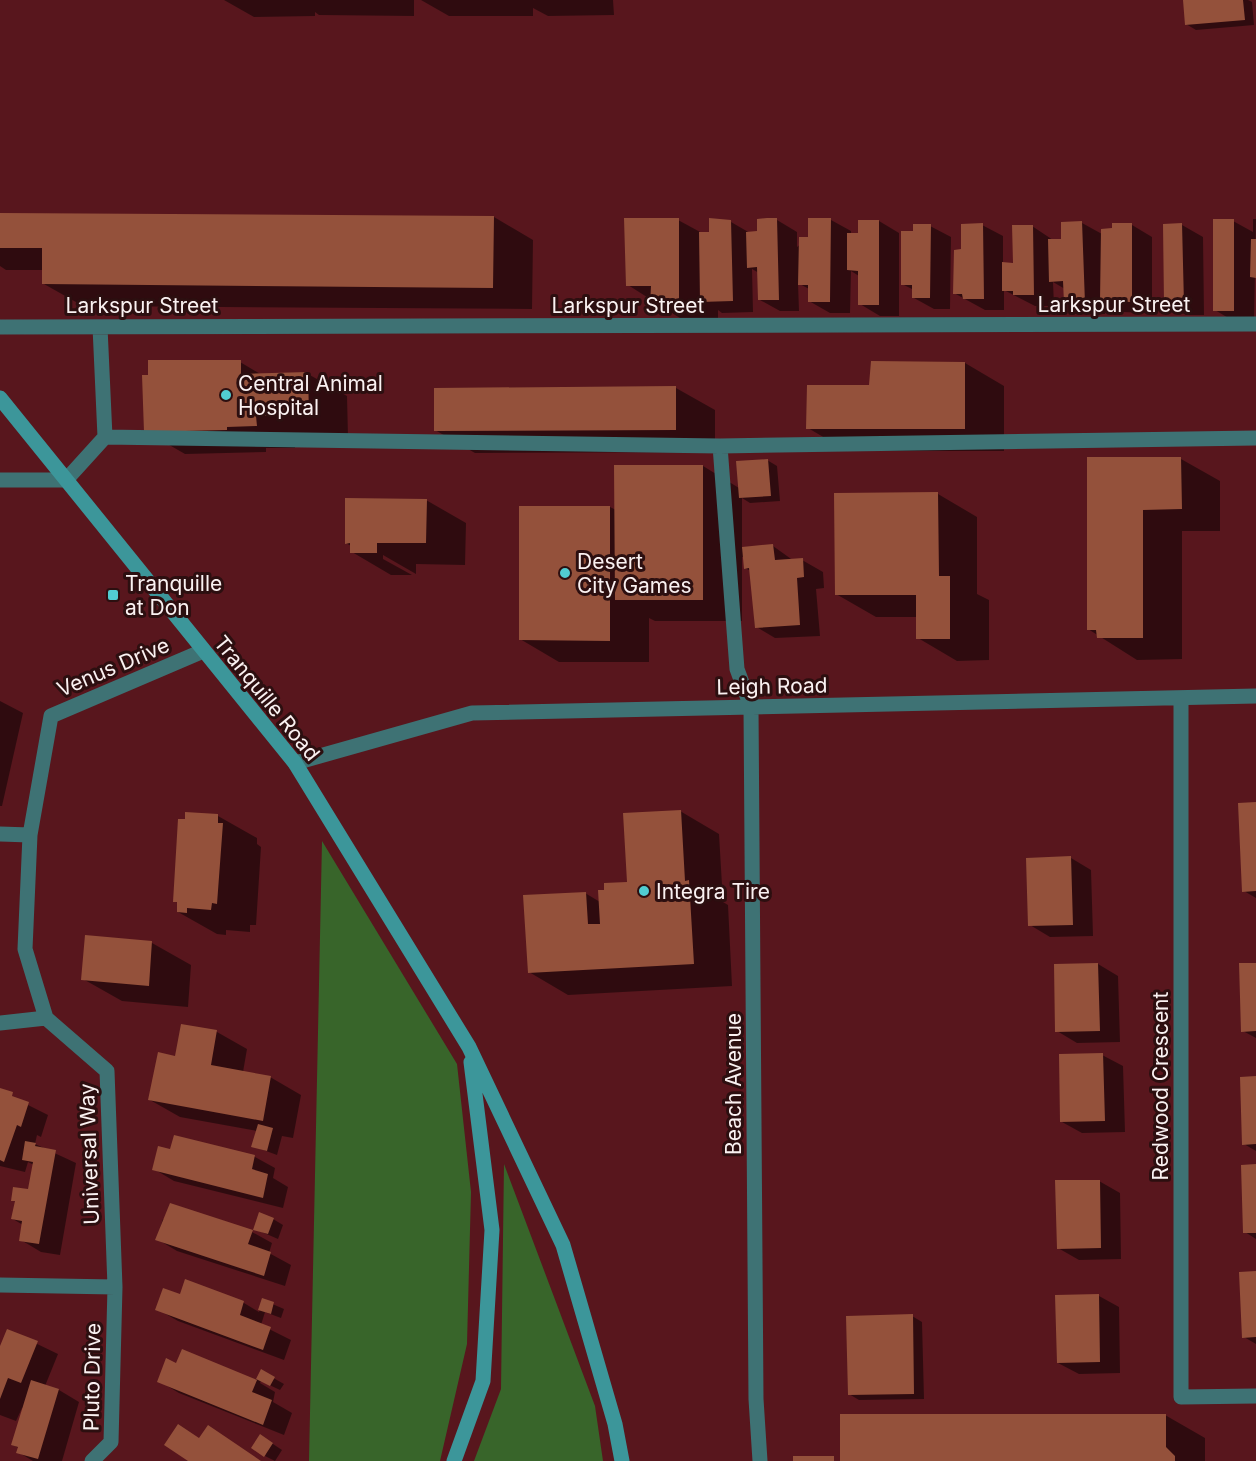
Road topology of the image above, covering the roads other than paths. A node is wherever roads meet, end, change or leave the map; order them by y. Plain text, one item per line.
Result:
1 (1256, 324) edge
2 (0, 327) edge
3 (100, 327) junction
4 (0, 398) edge
5 (105, 436) junction
6 (1256, 438) edge
7 (720, 446) junction
8 (0, 480) edge
9 (66, 480) junction
10 (203, 651) junction
11 (1256, 696) edge
12 (1181, 699) junction
13 (752, 707) junction
14 (295, 763) junction
15 (0, 834) edge
16 (30, 835) junction
17 (46, 1018) junction
18 (0, 1023) edge
19 (469, 1047) junction
20 (0, 1285) edge
21 (115, 1287) junction
22 (1256, 1396) edge
23 (92, 1461) edge
24 (454, 1461) edge
25 (622, 1461) edge
26 (760, 1461) edge

1 - 3 street, Larkspur Street
2 - 3 street, Larkspur Street
3 - 5 street
4 - 9 main road, Tranquille Road
5 - 7 street
5 - 9 street
6 - 7 street
7 - 13 street
8 - 9 street
9 - 10 main road, Tranquille Road
10 - 14 main road, Tranquille Road
10 - 16 street, Venus Drive
11 - 12 street, Leigh Road
12 - 13 street, Leigh Road
12 - 22 street, Redwood Crescent
13 - 14 street, Leigh Road
13 - 26 street, Beach Avenue
14 - 19 main road, Tranquille Road
15 - 16 street
16 - 17 street
17 - 18 street
17 - 21 street, Universal Way
19 - 24 main road
19 - 25 main road, Tranquille Road
20 - 21 street
21 - 23 street, Pluto Drive

